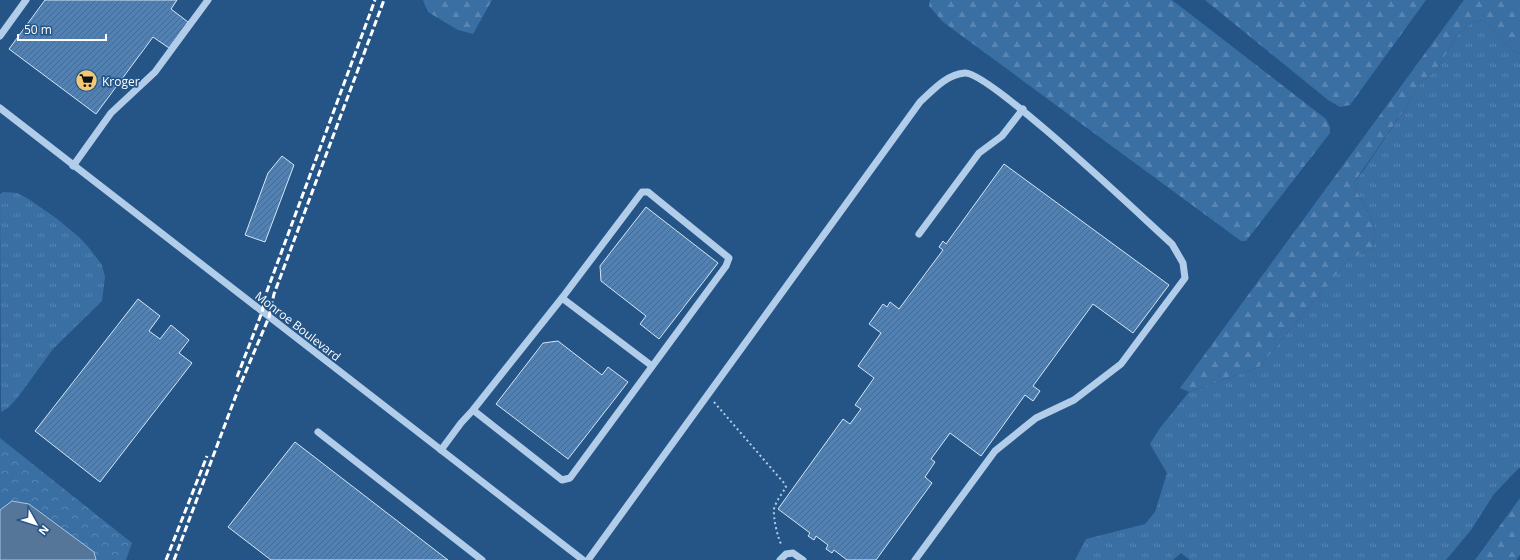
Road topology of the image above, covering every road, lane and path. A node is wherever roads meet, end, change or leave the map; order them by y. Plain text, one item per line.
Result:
1 (26, 0) edge
2 (208, 0) edge
3 (0, 36) edge
4 (0, 108) edge
5 (1023, 109) junction
6 (73, 166) junction
7 (919, 234) dead end
8 (562, 298) junction
9 (652, 366) junction
10 (707, 395) junction
11 (473, 410) junction
12 (318, 432) dead end
13 (441, 450) junction
14 (786, 554) junction
15 (482, 560) edge
16 (583, 560) edge
17 (588, 560) edge
18 (780, 560) edge
19 (803, 560) edge
20 (915, 560) edge

1 - 3 street
2 - 6 street
4 - 6 street, Monroe Boulevard
5 - 7 street
5 - 10 street
5 - 20 street
6 - 13 street, Monroe Boulevard
8 - 9 street
8 - 9 street
8 - 11 street
9 - 11 street
10 - 14 path
10 - 17 street
11 - 13 street
12 - 15 street
13 - 16 street, Monroe Boulevard
14 - 18 street
14 - 19 street

